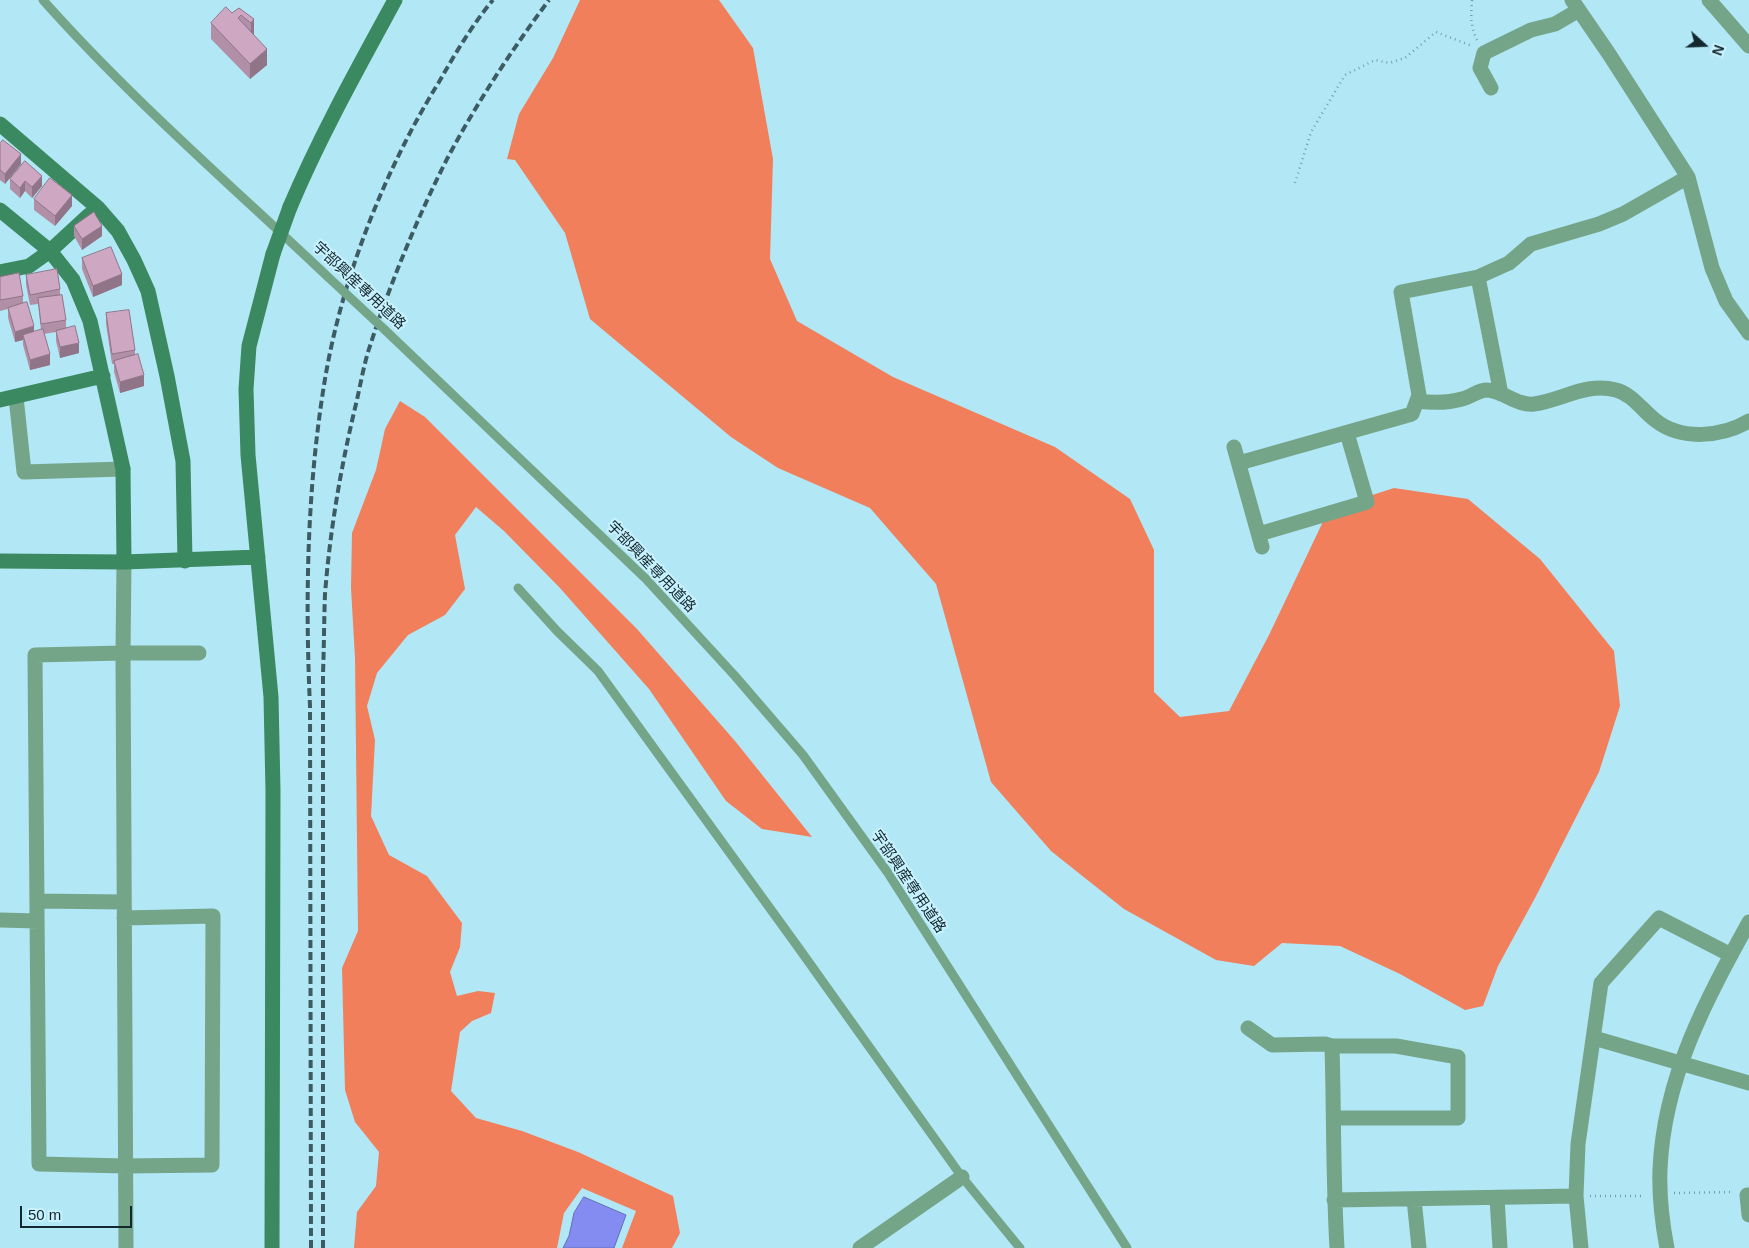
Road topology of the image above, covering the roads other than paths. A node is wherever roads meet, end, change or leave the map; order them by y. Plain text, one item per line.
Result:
1 (43, 0) edge
2 (395, 0) edge
3 (1709, 0) edge
4 (1576, 5) edge
5 (1749, 46) edge
6 (1491, 88) dead end
7 (0, 124) edge
8 (1688, 177) junction
9 (98, 208) junction
10 (0, 210) edge
11 (50, 251) junction
12 (0, 272) edge
13 (1478, 277) junction
14 (1749, 333) edge
15 (103, 376) junction
16 (1501, 394) junction
17 (16, 396) junction
18 (0, 400) edge
19 (1417, 401) junction
20 (1749, 421) edge
21 (1347, 433) junction
22 (1234, 447) dead end
23 (1238, 464) junction
24 (122, 469) junction
25 (258, 557) junction
26 (0, 561) edge
27 (185, 561) junction
28 (124, 562) junction
29 (518, 588) dead end
30 (123, 652) junction
31 (199, 653) dead end
32 (37, 902) junction
33 (124, 902) junction
34 (124, 918) junction
35 (0, 920) edge
36 (37, 921) junction
37 (1749, 922) edge
38 (1731, 955) junction
39 (1248, 1028) dead end
40 (1594, 1038) junction
41 (1332, 1046) junction
42 (1680, 1064) junction
43 (1749, 1083) edge
44 (1334, 1118) junction
45 (125, 1166) junction
46 (962, 1177) junction
47 (1748, 1195) edge
48 (1576, 1196) junction
49 (1497, 1198) junction
50 (1414, 1199) junction
51 (1334, 1200) junction
52 (1749, 1215) edge
53 (126, 1248) edge
54 (272, 1248) edge
55 (860, 1248) edge
56 (1020, 1248) edge
57 (1127, 1248) edge
58 (1337, 1248) edge
59 (1419, 1248) edge
60 (1500, 1248) edge
61 (1581, 1248) edge
62 (1667, 1248) edge

1 - 57 lane, 宇部興産専用道路, bridge
2 - 25 street, bridge
3 - 5 street
4 - 6 street
4 - 8 street
7 - 9 street
8 - 13 street
8 - 14 street
9 - 11 street
9 - 27 street
10 - 11 street
11 - 12 street
11 - 15 street
13 - 16 street
13 - 19 street
15 - 17 street
15 - 24 street
16 - 19 street
16 - 20 street
17 - 18 street
17 - 24 street
19 - 21 street
21 - 23 street
21 - 23 street
22 - 23 street
24 - 28 street
25 - 27 street
25 - 54 street
26 - 28 street
27 - 28 street
28 - 30 street
29 - 46 lane
30 - 31 street
30 - 32 street
30 - 33 street
32 - 33 street
32 - 36 street
33 - 34 street
34 - 45 street
34 - 45 street
35 - 36 street
36 - 45 street
37 - 38 street
38 - 40 street
38 - 42 street
39 - 41 street
40 - 42 street
40 - 48 street
41 - 44 street
41 - 44 street
42 - 43 street
42 - 62 street
44 - 51 street
45 - 53 street
46 - 55 street
46 - 56 lane
47 - 52 street
48 - 49 street
48 - 61 street
49 - 50 street
49 - 60 street
50 - 51 street
50 - 59 street
51 - 58 street

